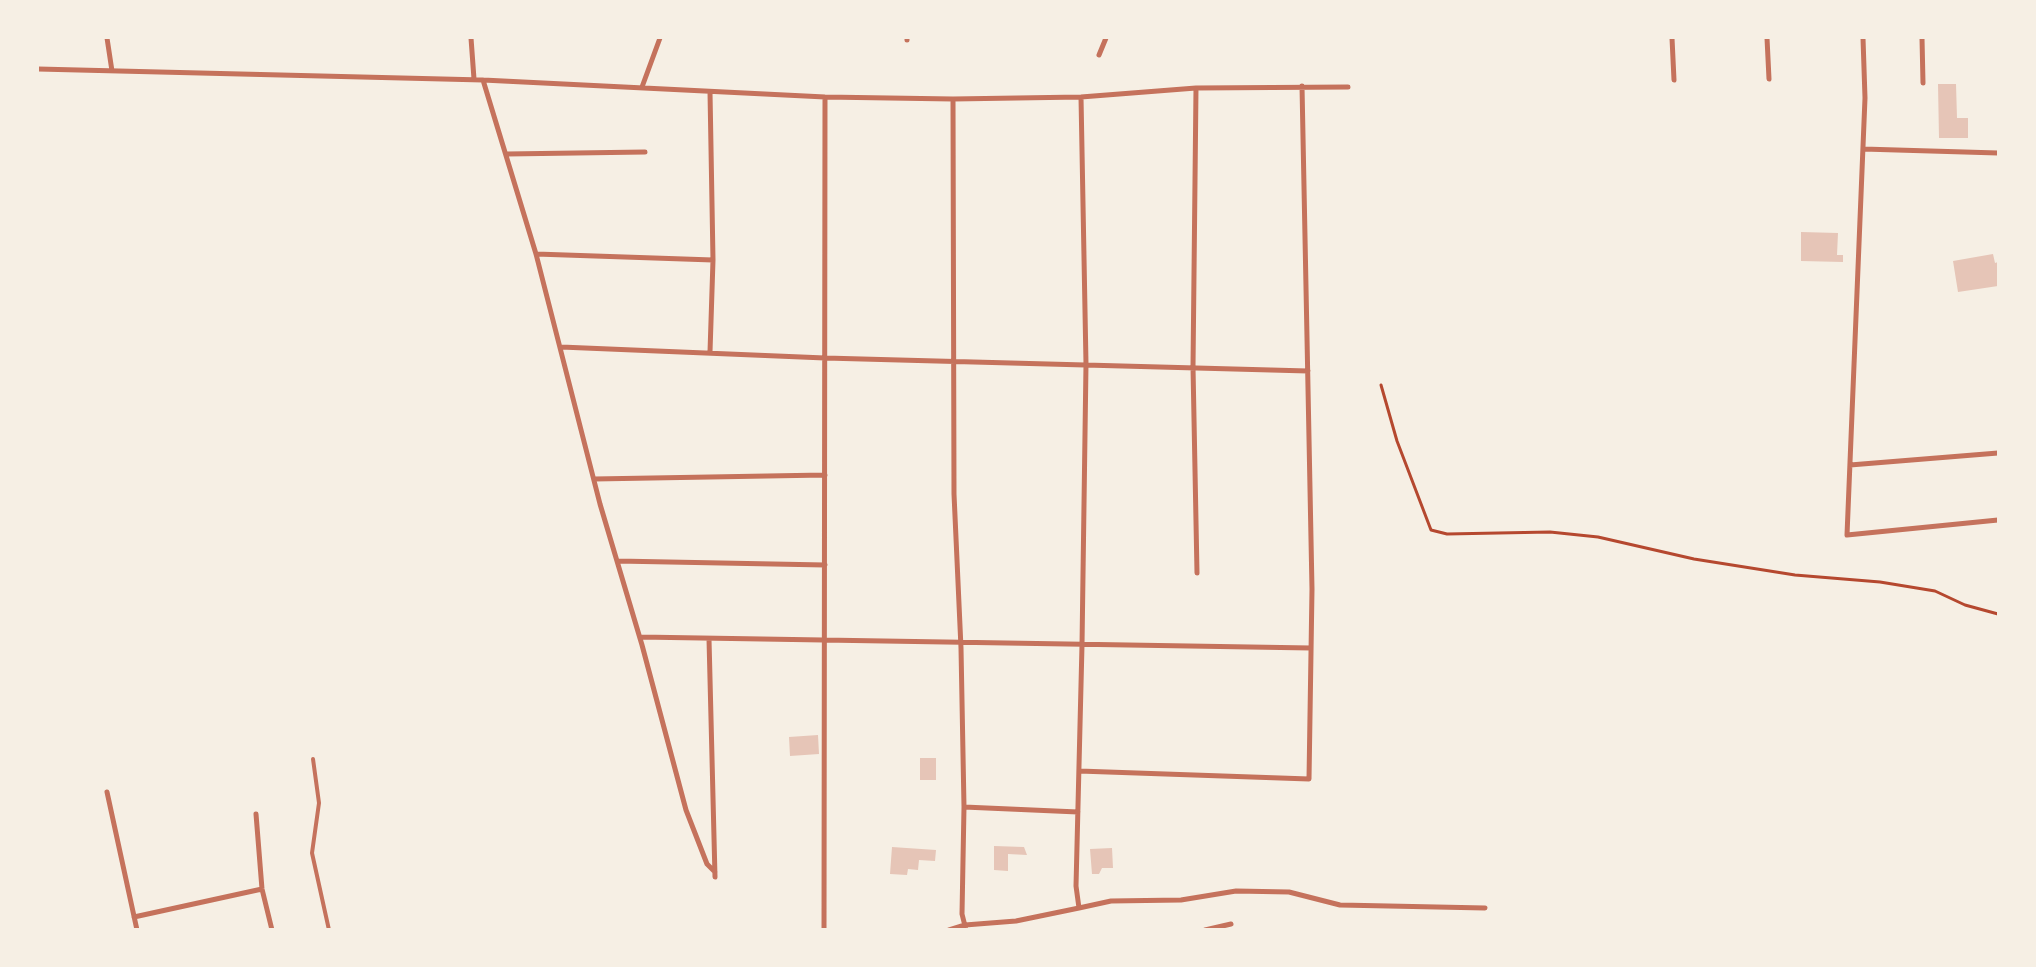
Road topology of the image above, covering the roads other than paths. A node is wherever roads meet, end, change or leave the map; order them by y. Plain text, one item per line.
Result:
1 (107, 38) edge
2 (471, 38) edge
3 (660, 38) edge
4 (1672, 38) edge
5 (1768, 38) edge
6 (1863, 38) edge
7 (1922, 38) edge
8 (1105, 39) edge
9 (1099, 55) dead end
10 (38, 69) edge
11 (112, 71) junction
12 (474, 79) junction
13 (1769, 79) dead end
14 (483, 80) junction
15 (1674, 80) dead end
16 (1924, 83) dead end
17 (1302, 86) junction
18 (642, 87) junction
19 (1348, 87) dead end
20 (1196, 88) junction
21 (710, 92) junction
22 (825, 97) junction
23 (1081, 97) junction
24 (953, 98) junction
25 (1863, 149) junction
26 (644, 152) dead end
27 (1998, 153) edge
28 (507, 154) junction
29 (536, 254) junction
30 (713, 260) junction
31 (561, 347) junction
32 (710, 352) junction
33 (824, 358) junction
34 (953, 360) junction
35 (1086, 364) junction
36 (1193, 367) junction
37 (1308, 371) junction
38 (1998, 453) edge
39 (1850, 465) junction
40 (825, 475) junction
41 (594, 479) junction
42 (1998, 520) edge
43 (617, 561) junction
44 (825, 565) junction
45 (1197, 572) dead end
46 (640, 637) junction
47 (709, 639) junction
48 (824, 641) junction
49 (961, 643) junction
50 (1082, 645) junction
51 (1310, 648) junction
52 (313, 759) dead end
53 (1079, 771) junction
54 (107, 792) dead end
55 (964, 807) junction
56 (1078, 812) junction
57 (256, 814) dead end
58 (262, 889) junction
59 (1079, 908) junction
60 (1485, 908) dead end
61 (134, 917) junction
62 (1231, 924) dead end
63 (966, 927) edge
64 (137, 930) edge
65 (272, 930) edge
66 (329, 930) edge
67 (824, 930) edge
68 (949, 930) edge
69 (1205, 930) edge

1 - 11 street
2 - 12 street
3 - 18 street
4 - 15 street
5 - 13 street
6 - 25 street
7 - 16 street
8 - 9 street
10 - 11 street
11 - 12 street
12 - 14 street
14 - 18 street
14 - 28 street
17 - 19 street
17 - 20 street
17 - 37 street
18 - 21 street
20 - 23 street
20 - 36 street
21 - 22 street
21 - 30 street
22 - 24 street
22 - 33 street
23 - 24 street
23 - 35 street
24 - 34 street
25 - 27 street
25 - 39 street
26 - 28 street
28 - 29 street
29 - 30 street
29 - 31 street
30 - 32 street
31 - 32 street
31 - 41 street
32 - 33 street
33 - 34 street
33 - 40 street
34 - 35 street
34 - 49 street
35 - 36 street
35 - 50 street
36 - 37 street
36 - 45 street
37 - 51 street
38 - 39 street
39 - 42 street
40 - 41 street
40 - 44 street
41 - 43 street
43 - 44 street
43 - 46 street
44 - 48 street
46 - 47 street
46 - 47 street
47 - 48 street
48 - 49 street
48 - 67 street
49 - 50 street
49 - 55 street
50 - 51 street
50 - 53 street
51 - 53 street
52 - 66 lane
53 - 56 street
54 - 61 street
55 - 56 street
55 - 63 street
56 - 59 street
57 - 58 street
58 - 61 street
58 - 65 street
59 - 60 street
59 - 63 street
61 - 64 street
62 - 69 street
63 - 68 street

